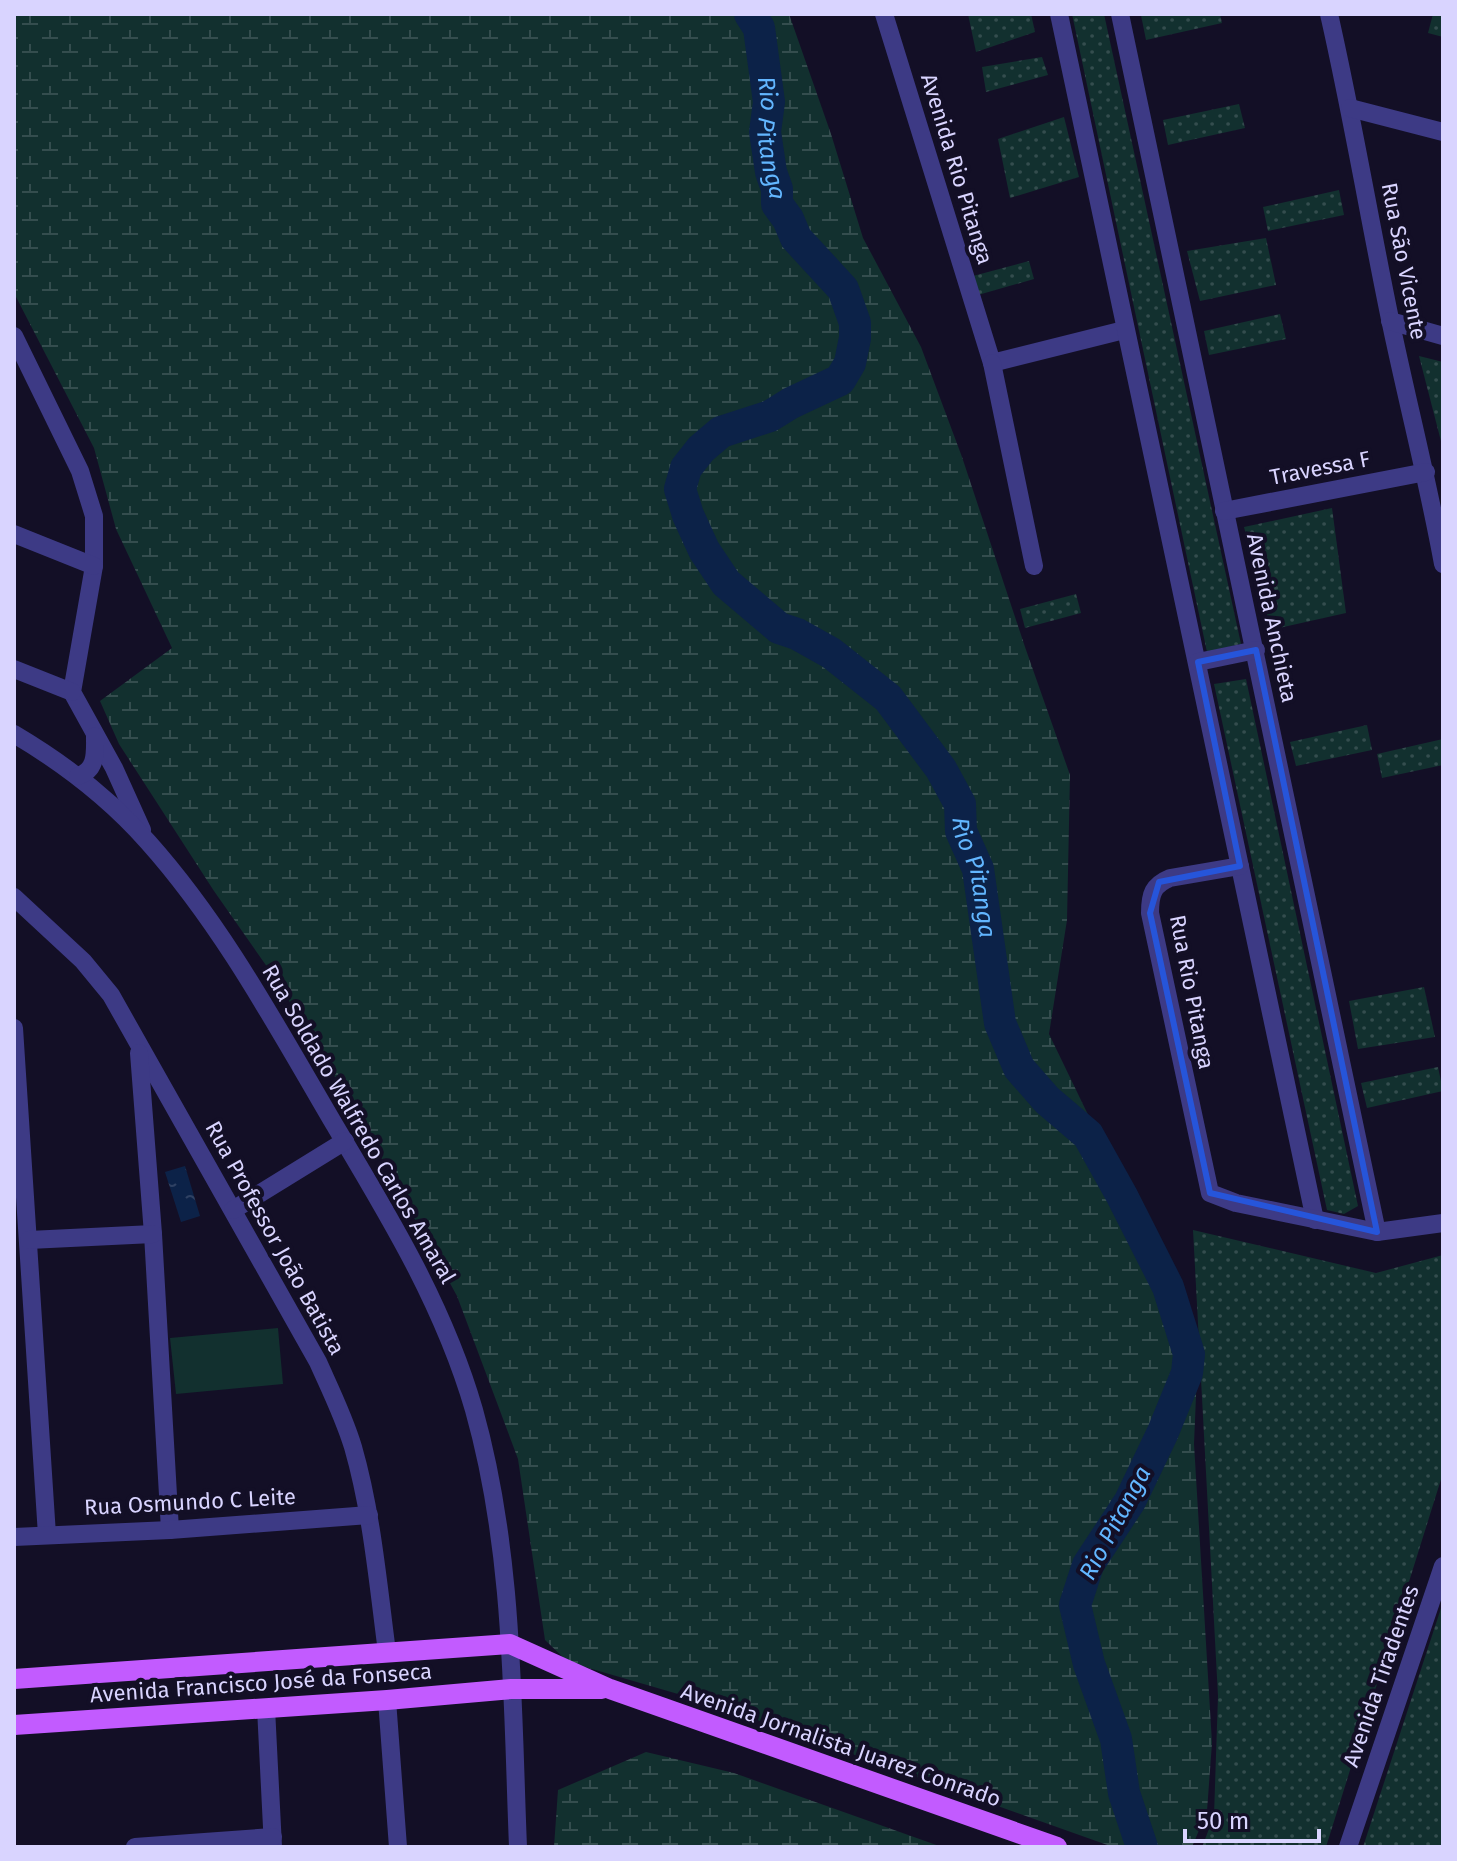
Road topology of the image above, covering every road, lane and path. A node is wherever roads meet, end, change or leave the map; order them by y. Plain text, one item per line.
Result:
1 (884, 14) edge
2 (1059, 14) edge
3 (1120, 14) edge
4 (1329, 14) edge
5 (1350, 108) junction
6 (1443, 132) edge
7 (1390, 321) junction
8 (1124, 330) junction
9 (1443, 336) edge
10 (15, 344) edge
11 (992, 363) junction
12 (1426, 472) junction
13 (1224, 511) junction
14 (1440, 530) edge
15 (14, 534) edge
16 (1443, 564) edge
17 (94, 566) junction
18 (1034, 566) dead end
19 (1256, 650) junction
20 (1198, 662) junction
21 (14, 669) edge
22 (72, 692) junction
23 (95, 732) junction
24 (14, 734) edge
25 (78, 776) junction
26 (146, 840) junction
27 (1240, 866) junction
28 (14, 897) edge
29 (14, 1028) edge
30 (139, 1046) junction
31 (345, 1141) junction
32 (18, 1146) edge
33 (233, 1210) junction
34 (1315, 1220) junction
35 (1443, 1223) edge
36 (1377, 1232) junction
37 (153, 1234) junction
38 (29, 1240) junction
39 (369, 1515) junction
40 (170, 1530) junction
41 (47, 1535) junction
42 (14, 1537) edge
43 (1443, 1566) edge
44 (510, 1644) junction
45 (387, 1652) junction
46 (14, 1679) edge
47 (511, 1689) junction
48 (610, 1689) junction
49 (387, 1700) junction
50 (266, 1708) junction
51 (14, 1725) edge
52 (273, 1842) edge
53 (135, 1847) edge
54 (398, 1847) edge
55 (518, 1847) edge
56 (1057, 1847) edge
57 (1348, 1847) edge

1 - 11 street, Avenida Rio Pitanga
2 - 8 street
3 - 13 street, Avenida Anchieta
4 - 5 street, Rua São Vicente
5 - 6 street
5 - 7 street, Rua São Vicente
7 - 9 street
7 - 12 street, Rua São Vicente
8 - 11 street
8 - 20 street
10 - 17 street
11 - 18 street
12 - 13 street, Travessa F
12 - 14 street, Rua São Vicente
13 - 19 street, Avenida Anchieta
14 - 16 street, Rua São Vicente
15 - 17 street
17 - 22 street
19 - 20 street
19 - 36 street, Avenida Anchieta
20 - 27 street
21 - 22 street
22 - 23 street
23 - 25 street
23 - 26 street
24 - 25 street
25 - 26 street
26 - 31 street, Rua Soldado Walfredo Carlos Amaral
27 - 34 street
27 - 34 street, Rua Rio Pitanga
28 - 30 street, Rua Professor João Batista
29 - 32 street
30 - 33 street, Rua Professor João Batista
30 - 37 street
31 - 33 street
31 - 44 street, Rua Soldado Walfredo Carlos Amaral
32 - 38 street
33 - 39 street, Rua Professor João Batista
34 - 36 street
35 - 36 street
37 - 38 street
37 - 40 street
38 - 41 street
39 - 40 street, Rua Osmundo C Leite
39 - 45 street, Rua Professor João Batista
40 - 41 street, Rua Osmundo C Leite
41 - 42 street, Rua Osmundo C Leite
43 - 57 street, Avenida Tiradentes
44 - 45 main road, Avenida Francisco José da Fonseca
44 - 47 street, Rua Soldado Walfredo Carlos Amaral
44 - 48 main road, Avenida Jornalista Juarez Conrado
45 - 46 main road, Avenida Francisco José da Fonseca
47 - 48 main road, Avenida Jornalista Juarez Conrado
47 - 49 main road, Avenida Francisco José da Fonseca
47 - 55 street, Rua Soldado Walfredo Carlos Amaral
48 - 56 main road, Avenida Jornalista Juarez Conrado
49 - 50 main road, Avenida Francisco José da Fonseca
49 - 54 street
50 - 51 main road, Avenida Francisco José da Fonseca
50 - 52 street
52 - 53 street

